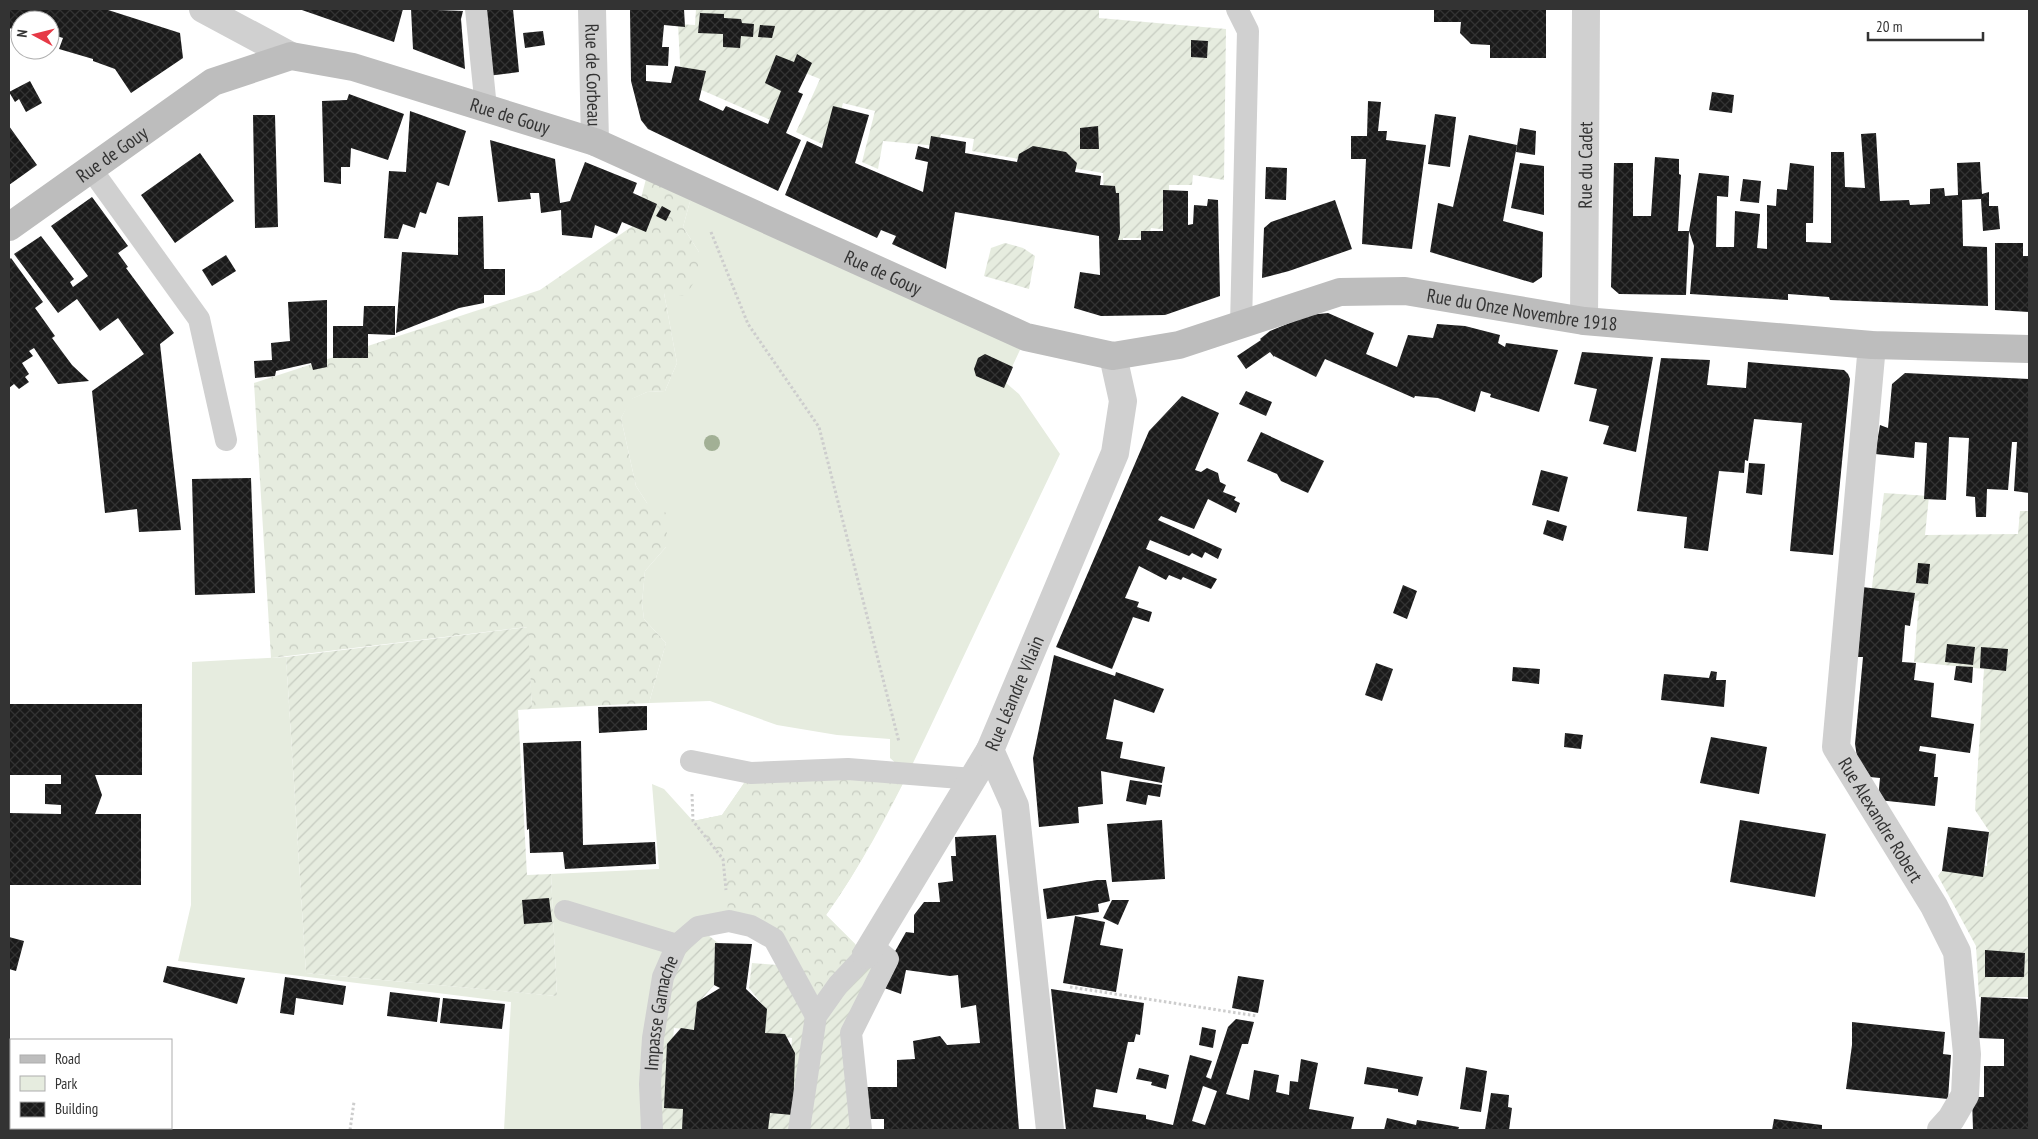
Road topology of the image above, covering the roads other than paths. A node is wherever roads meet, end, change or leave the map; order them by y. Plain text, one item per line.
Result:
1 (203, 9) edge
2 (476, 9) edge
3 (592, 9) edge
4 (1237, 9) edge
5 (1586, 9) edge
6 (291, 56) junction
7 (486, 108) junction
8 (595, 142) junction
9 (91, 168) junction
10 (9, 227) edge
11 (1584, 321) junction
12 (1241, 325) junction
13 (1026, 337) joint
14 (1872, 345) junction
15 (2029, 349) edge
16 (1113, 356) junction
17 (226, 440) dead end
18 (990, 750) junction
19 (691, 761) road end
20 (973, 779) junction
21 (565, 911) dead end
22 (677, 946) junction
23 (869, 950) junction
24 (816, 1016) junction
25 (652, 1130) edge
26 (799, 1130) edge
27 (861, 1130) edge
28 (1050, 1130) edge
29 (1941, 1130) edge

1 - 6 street
2 - 7 lane
3 - 8 street, Rue de Corbeau
4 - 12 lane
5 - 11 street, Rue du Cadet
6 - 7 street, Rue de Gouy
6 - 9 street, Rue de Gouy
7 - 8 street, Rue de Gouy
8 - 13 street, Rue de Gouy
9 - 10 street, Rue de Gouy
9 - 17 lane
11 - 12 street, Rue du Onze Novembre 1918
11 - 14 street, Rue du Onze Novembre 1918
12 - 16 street, Rue du Onze Novembre 1918
13 - 16 street, Rue du Onze Novembre 1918
14 - 15 street, Rue du Onze Novembre 1918
14 - 29 street, Rue Alexandre Robert
16 - 18 street, Rue Léandre Vilain
18 - 20 street
18 - 28 street, Rue Léandre Vilain
19 - 20 lane
20 - 23 street
21 - 22 lane
22 - 24 lane, Impasse Gamache
22 - 25 lane, Impasse Gamache
23 - 24 lane
23 - 27 lane
24 - 26 lane

